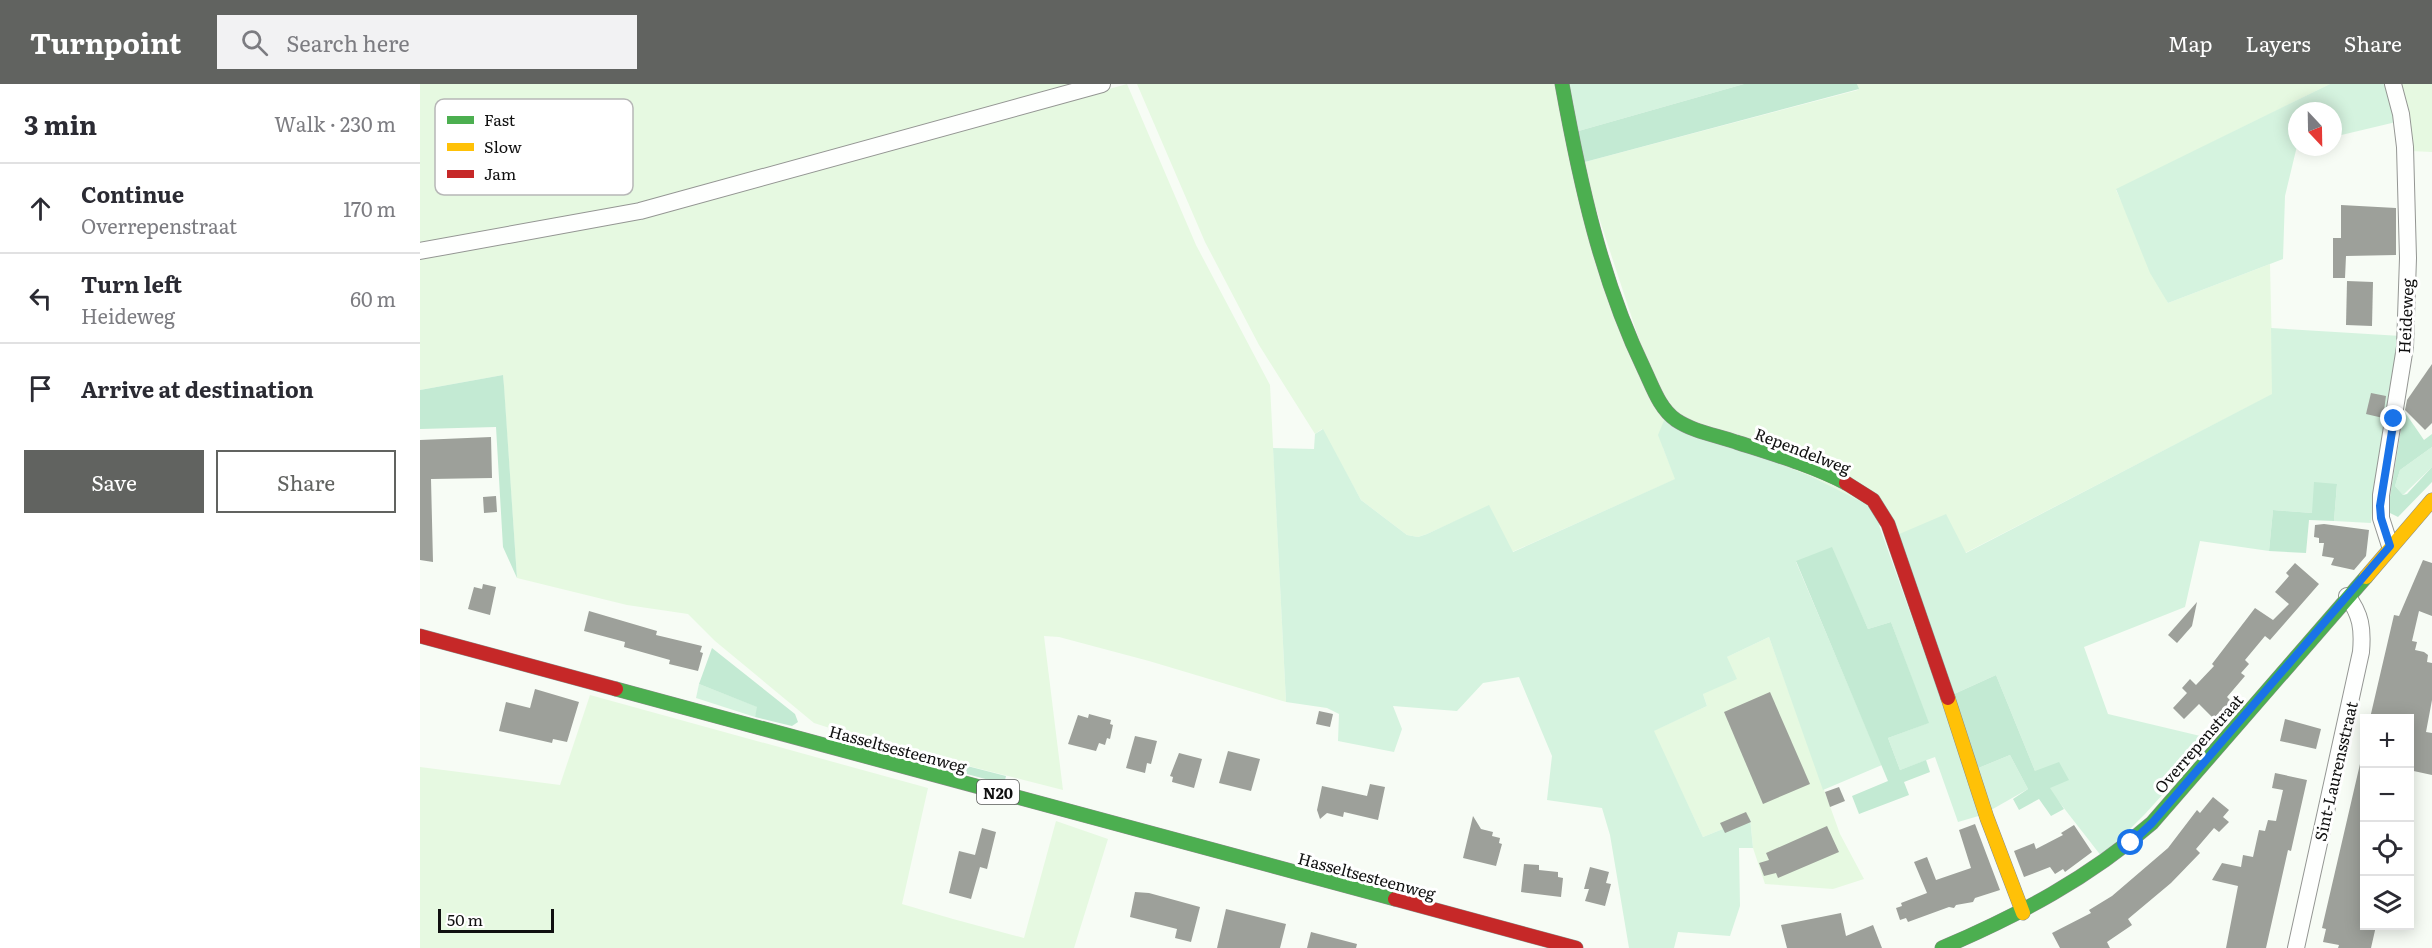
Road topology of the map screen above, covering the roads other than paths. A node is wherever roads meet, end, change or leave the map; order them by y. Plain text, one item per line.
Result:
1 (1102, 84) edge
2 (1562, 84) edge
3 (2393, 84) edge
4 (420, 251) edge
5 (2432, 500) edge
6 (2390, 546) junction
7 (2347, 596) junction
8 (420, 636) edge
9 (2023, 914) junction
10 (1576, 948) edge
11 (1942, 948) edge
12 (2296, 948) edge

1 - 4 street
2 - 9 street, Rependelweg
3 - 6 street, Heideweg
5 - 6 street, Overrepenstraat
6 - 7 street, Overrepenstraat
7 - 9 street, Overrepenstraat
7 - 12 street, Sint-Laurensstraat
8 - 10 street, Hasseltsesteenweg / N20
9 - 11 street, Overrepenstraat

